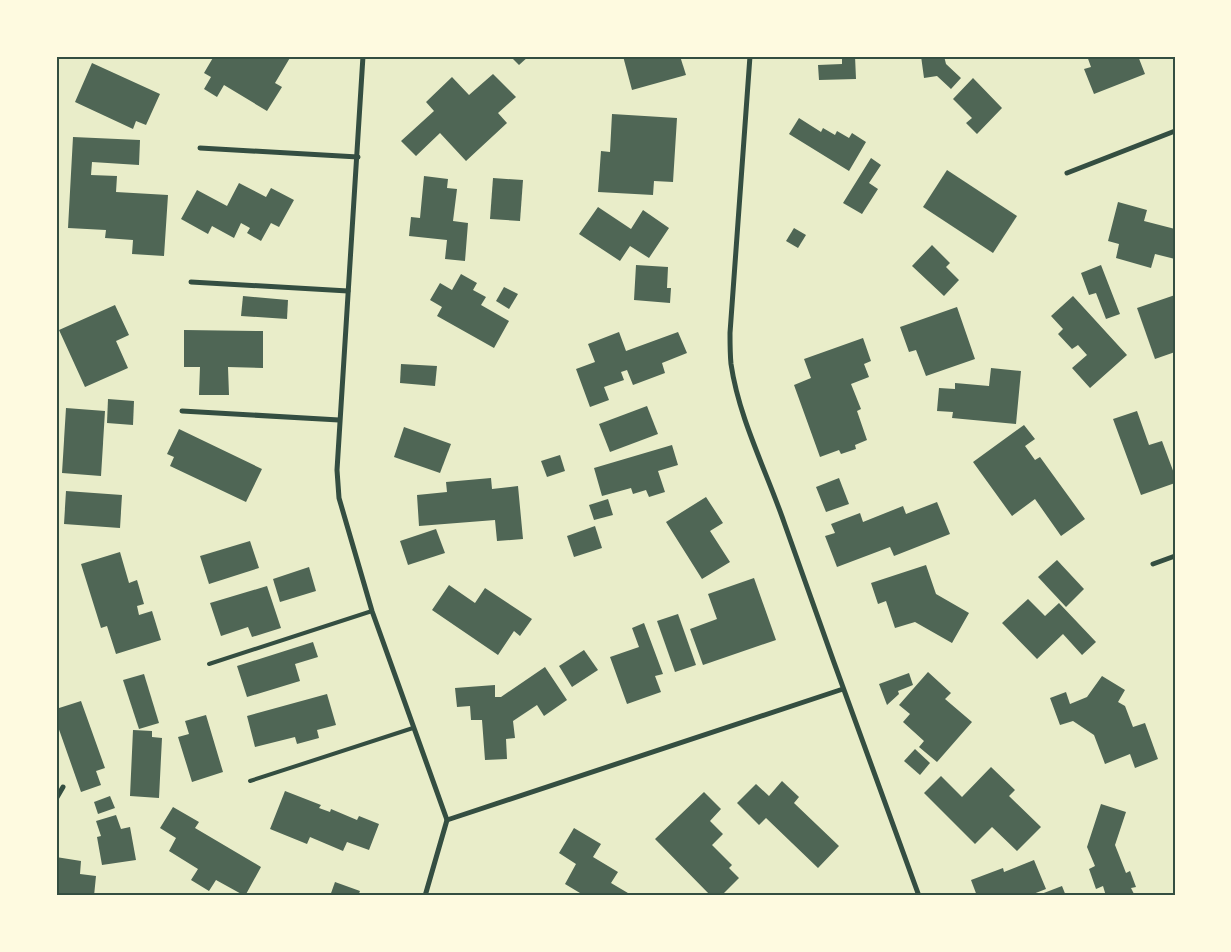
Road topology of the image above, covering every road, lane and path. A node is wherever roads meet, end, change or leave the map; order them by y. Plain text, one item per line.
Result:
1 (364, 56) edge
2 (750, 56) edge
3 (1175, 131) edge
4 (200, 148) dead end
5 (358, 157) junction
6 (1067, 173) dead end
7 (191, 282) dead end
8 (348, 291) junction
9 (182, 411) dead end
10 (339, 420) junction
11 (1175, 556) edge
12 (1153, 564) dead end
13 (372, 611) junction
14 (209, 664) dead end
15 (843, 689) junction
16 (413, 728) junction
17 (250, 781) dead end
18 (63, 787) dead end
19 (56, 799) edge
20 (447, 820) junction
21 (425, 896) edge
22 (919, 896) edge

1 - 5 street
2 - 15 street
3 - 6 street
4 - 5 street
5 - 8 street
7 - 8 street
8 - 10 street
9 - 10 street
10 - 13 street
11 - 12 street
13 - 14 lane
13 - 16 street
15 - 20 street
15 - 22 street
16 - 17 lane
16 - 20 street
18 - 19 street
20 - 21 street

